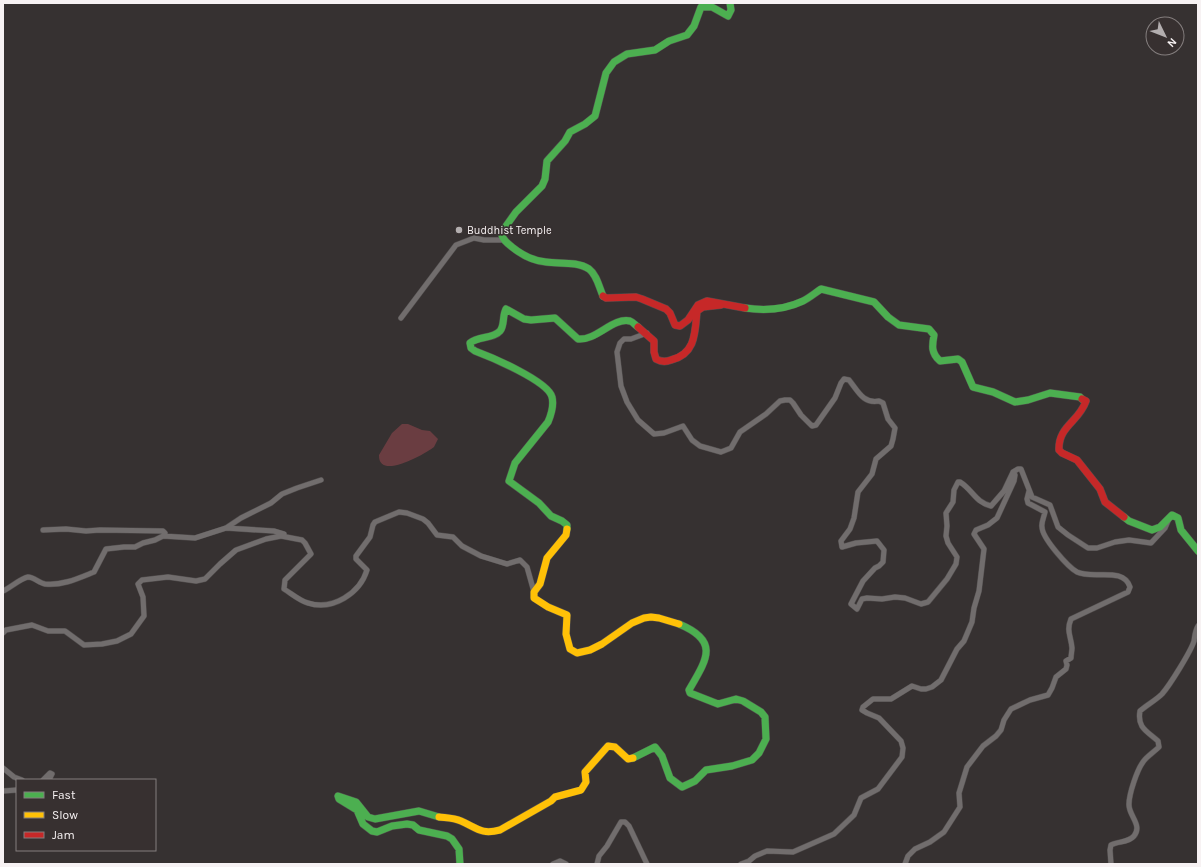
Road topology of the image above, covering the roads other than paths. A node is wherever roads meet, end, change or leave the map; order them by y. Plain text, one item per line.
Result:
1 (730, 3) edge
2 (503, 240) junction
3 (720, 305) junction
4 (401, 318) dead end
5 (647, 333) junction
6 (1013, 472) junction
7 (321, 480) dead end
8 (1029, 491) junction
9 (1168, 518) junction
10 (226, 528) junction
11 (42, 530) dead end
12 (163, 536) junction
13 (292, 539) junction
14 (1198, 551) edge
15 (3, 590) edge
16 (534, 592) junction
17 (1198, 626) edge
18 (3, 633) edge
19 (3, 768) edge
20 (19, 779) edge
21 (44, 779) edge
22 (50, 779) edge
23 (16, 790) edge
24 (3, 791) edge
25 (460, 864) edge
26 (553, 864) edge
27 (566, 864) edge
28 (597, 864) edge
29 (646, 864) edge
30 (741, 864) edge
31 (905, 864) edge
32 (1111, 864) edge

1 - 2 street
2 - 3 street
2 - 4 street
3 - 5 street
3 - 9 street
5 - 6 street
5 - 16 street
6 - 8 street
6 - 30 street
7 - 10 street
8 - 9 street
8 - 31 street
9 - 14 street
10 - 12 street
10 - 13 street
11 - 12 street
12 - 15 street
13 - 16 street
13 - 18 street
16 - 25 street
17 - 32 street
19 - 20 street
21 - 22 street
23 - 24 street
26 - 27 street
28 - 29 street

